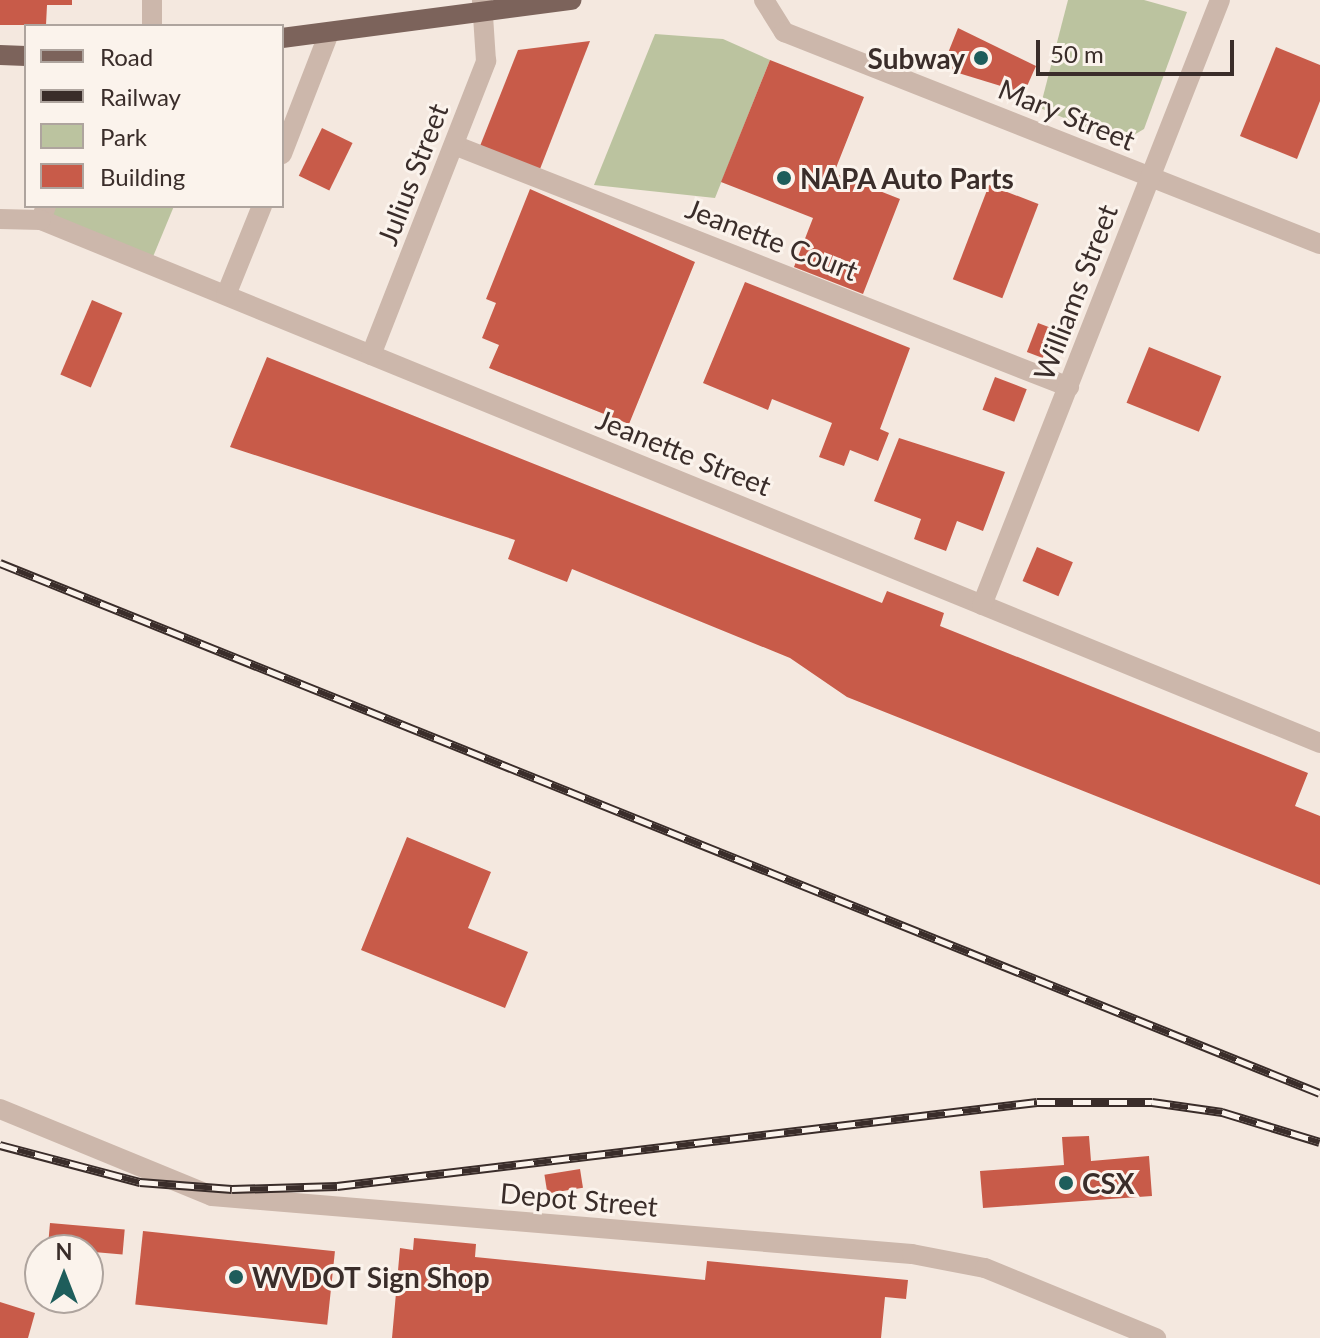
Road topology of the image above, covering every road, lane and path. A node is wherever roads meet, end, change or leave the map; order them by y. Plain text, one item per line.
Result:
1 (152, 0) edge
2 (572, 0) edge
3 (764, 0) edge
4 (1220, 0) edge
5 (483, 5) edge
6 (152, 24) edge
7 (329, 33) junction
8 (284, 38) edge
9 (0, 55) edge
10 (24, 56) edge
11 (454, 145) junction
12 (284, 149) edge
13 (1150, 177) junction
14 (261, 208) edge
15 (43, 213) edge
16 (0, 219) edge
17 (1320, 244) edge
18 (226, 295) junction
19 (371, 355) junction
20 (1069, 387) junction
21 (982, 605) junction
22 (1320, 743) edge
23 (0, 1109) edge
24 (1156, 1338) edge

1 - 6 street
2 - 5 main road
3 - 13 street, Mary Street
4 - 13 street, Williams Street
5 - 7 main road
5 - 11 street, Julius Street
7 - 8 main road
7 - 12 street
9 - 10 main road
11 - 19 street, Julius Street
11 - 20 street, Jeanette Court
13 - 17 street, Mary Street
13 - 20 street, Williams Street
14 - 18 street
15 - 16 street
15 - 18 street, Jeanette Street
18 - 19 street, Jeanette Street
19 - 21 street, Jeanette Street
20 - 21 street, Williams Street
21 - 22 street, Jeanette Street
23 - 24 street, Depot Street

